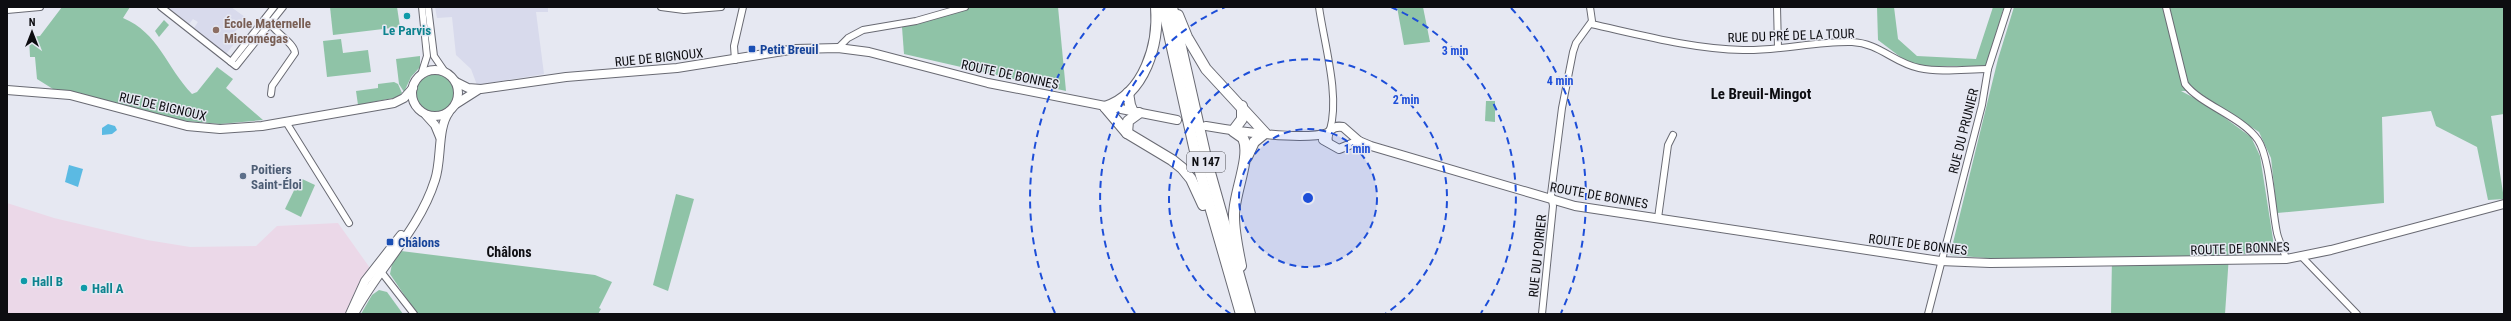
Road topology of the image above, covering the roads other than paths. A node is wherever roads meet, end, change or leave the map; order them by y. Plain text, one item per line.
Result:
1 (40, 7) edge
2 (161, 7) edge
3 (274, 7) edge
4 (283, 7) edge
5 (422, 7) edge
6 (428, 7) edge
7 (661, 7) edge
8 (722, 7) edge
9 (743, 7) edge
10 (965, 7) edge
11 (1156, 7) edge
12 (1163, 7) edge
13 (1172, 7) edge
14 (1176, 7) edge
15 (1319, 7) edge
16 (1590, 7) edge
17 (1777, 7) edge
18 (2008, 7) edge
19 (2166, 7) edge
20 (7, 10) edge
21 (266, 18) junction
22 (269, 24) junction
23 (1591, 24) junction
24 (838, 48) junction
25 (1778, 48) junction
26 (735, 60) junction
27 (234, 64) junction
28 (1988, 69) junction
29 (445, 72) junction
30 (421, 75) junction
31 (456, 82) junction
32 (413, 88) junction
33 (481, 89) junction
34 (7, 90) edge
35 (1128, 93) junction
36 (271, 94) dead end
37 (455, 105) junction
38 (1242, 106) junction
39 (1105, 107) junction
40 (363, 109) junction
41 (422, 112) junction
42 (449, 112) junction
43 (1136, 112) junction
44 (1334, 117) junction
45 (1177, 120) dead end
46 (286, 122) junction
47 (1206, 126) dead end
48 (1338, 126) junction
49 (1233, 130) junction
50 (1329, 131) junction
51 (1127, 133) junction
52 (1265, 133) junction
53 (1349, 133) junction
54 (1673, 135) dead end
55 (1318, 136) junction
56 (1359, 141) junction
57 (1328, 142) junction
58 (1347, 146) junction
59 (441, 151) junction
60 (1243, 166) junction
61 (1552, 200) junction
62 (2504, 204) edge
63 (1658, 218) junction
64 (349, 223) dead end
65 (1221, 250) junction
66 (2302, 257) junction
67 (2286, 259) junction
68 (1940, 261) junction
69 (379, 269) junction
70 (1246, 301) junction
71 (350, 314) edge
72 (354, 314) edge
73 (414, 314) edge
74 (1241, 314) edge
75 (1250, 314) edge
76 (1542, 314) edge
77 (1928, 314) edge
78 (2357, 314) edge

1 - 20 street
2 - 27 street
3 - 21 street
4 - 22 street
5 - 30 street
6 - 29 street
7 - 8 street
9 - 26 street
10 - 24 street
11 - 35 highway
12 - 65 highway, N 147
13 - 70 highway, N 147
14 - 38 highway
15 - 44 street
16 - 23 street
17 - 25 street
18 - 28 street, RUE DU PRUNIER
19 - 67 street
21 - 22 street
21 - 27 street
22 - 27 street
22 - 36 street
23 - 25 street, RUE DU PRÉ DE LA TOUR
23 - 61 street, RUE DU POIRIER
24 - 26 street, RUE DE BIGNOUX
24 - 39 street, ROUTE DE BONNES
25 - 28 street, RUE DU PRÉ DE LA TOUR
26 - 33 street, RUE DE BIGNOUX
28 - 68 street, RUE DU PRUNIER
29 - 30 street
29 - 31 street
30 - 32 street
31 - 33 street, RUE DE BIGNOUX
31 - 37 street
32 - 40 street, RUE DE BIGNOUX
32 - 41 street
33 - 37 street, RUE DE BIGNOUX
34 - 46 street, RUE DE BIGNOUX
35 - 39 highway
35 - 43 highway
37 - 42 street
38 - 49 highway
38 - 52 highway
39 - 43 street, ROUTE DE BONNES
39 - 51 highway
40 - 41 street, RUE DE BIGNOUX
40 - 46 street, RUE DE BIGNOUX
41 - 42 street
41 - 59 street
42 - 59 street
43 - 45 street, ROUTE DE BONNES
43 - 51 highway
44 - 48 street
44 - 50 street
46 - 64 street
47 - 49 street
48 - 50 street
48 - 53 street
49 - 52 street
49 - 60 highway
50 - 55 street
50 - 57 street
51 - 65 highway
52 - 55 street
52 - 60 highway
53 - 56 street, ROUTE DE BONNES
53 - 58 street
54 - 63 street
55 - 57 street
56 - 58 street
56 - 61 street, ROUTE DE BONNES
57 - 58 street
59 - 69 street
60 - 70 highway
61 - 63 street, ROUTE DE BONNES
61 - 76 street, RUE DU POIRIER
62 - 66 street, ROUTE DE BONNES
63 - 68 street, ROUTE DE BONNES
65 - 74 highway, N 147
66 - 67 street, ROUTE DE BONNES
66 - 78 street
67 - 68 street, ROUTE DE BONNES
68 - 77 street, RUE DU PRUNIER
69 - 71 street
69 - 72 street
69 - 73 street
70 - 75 highway, N 147

